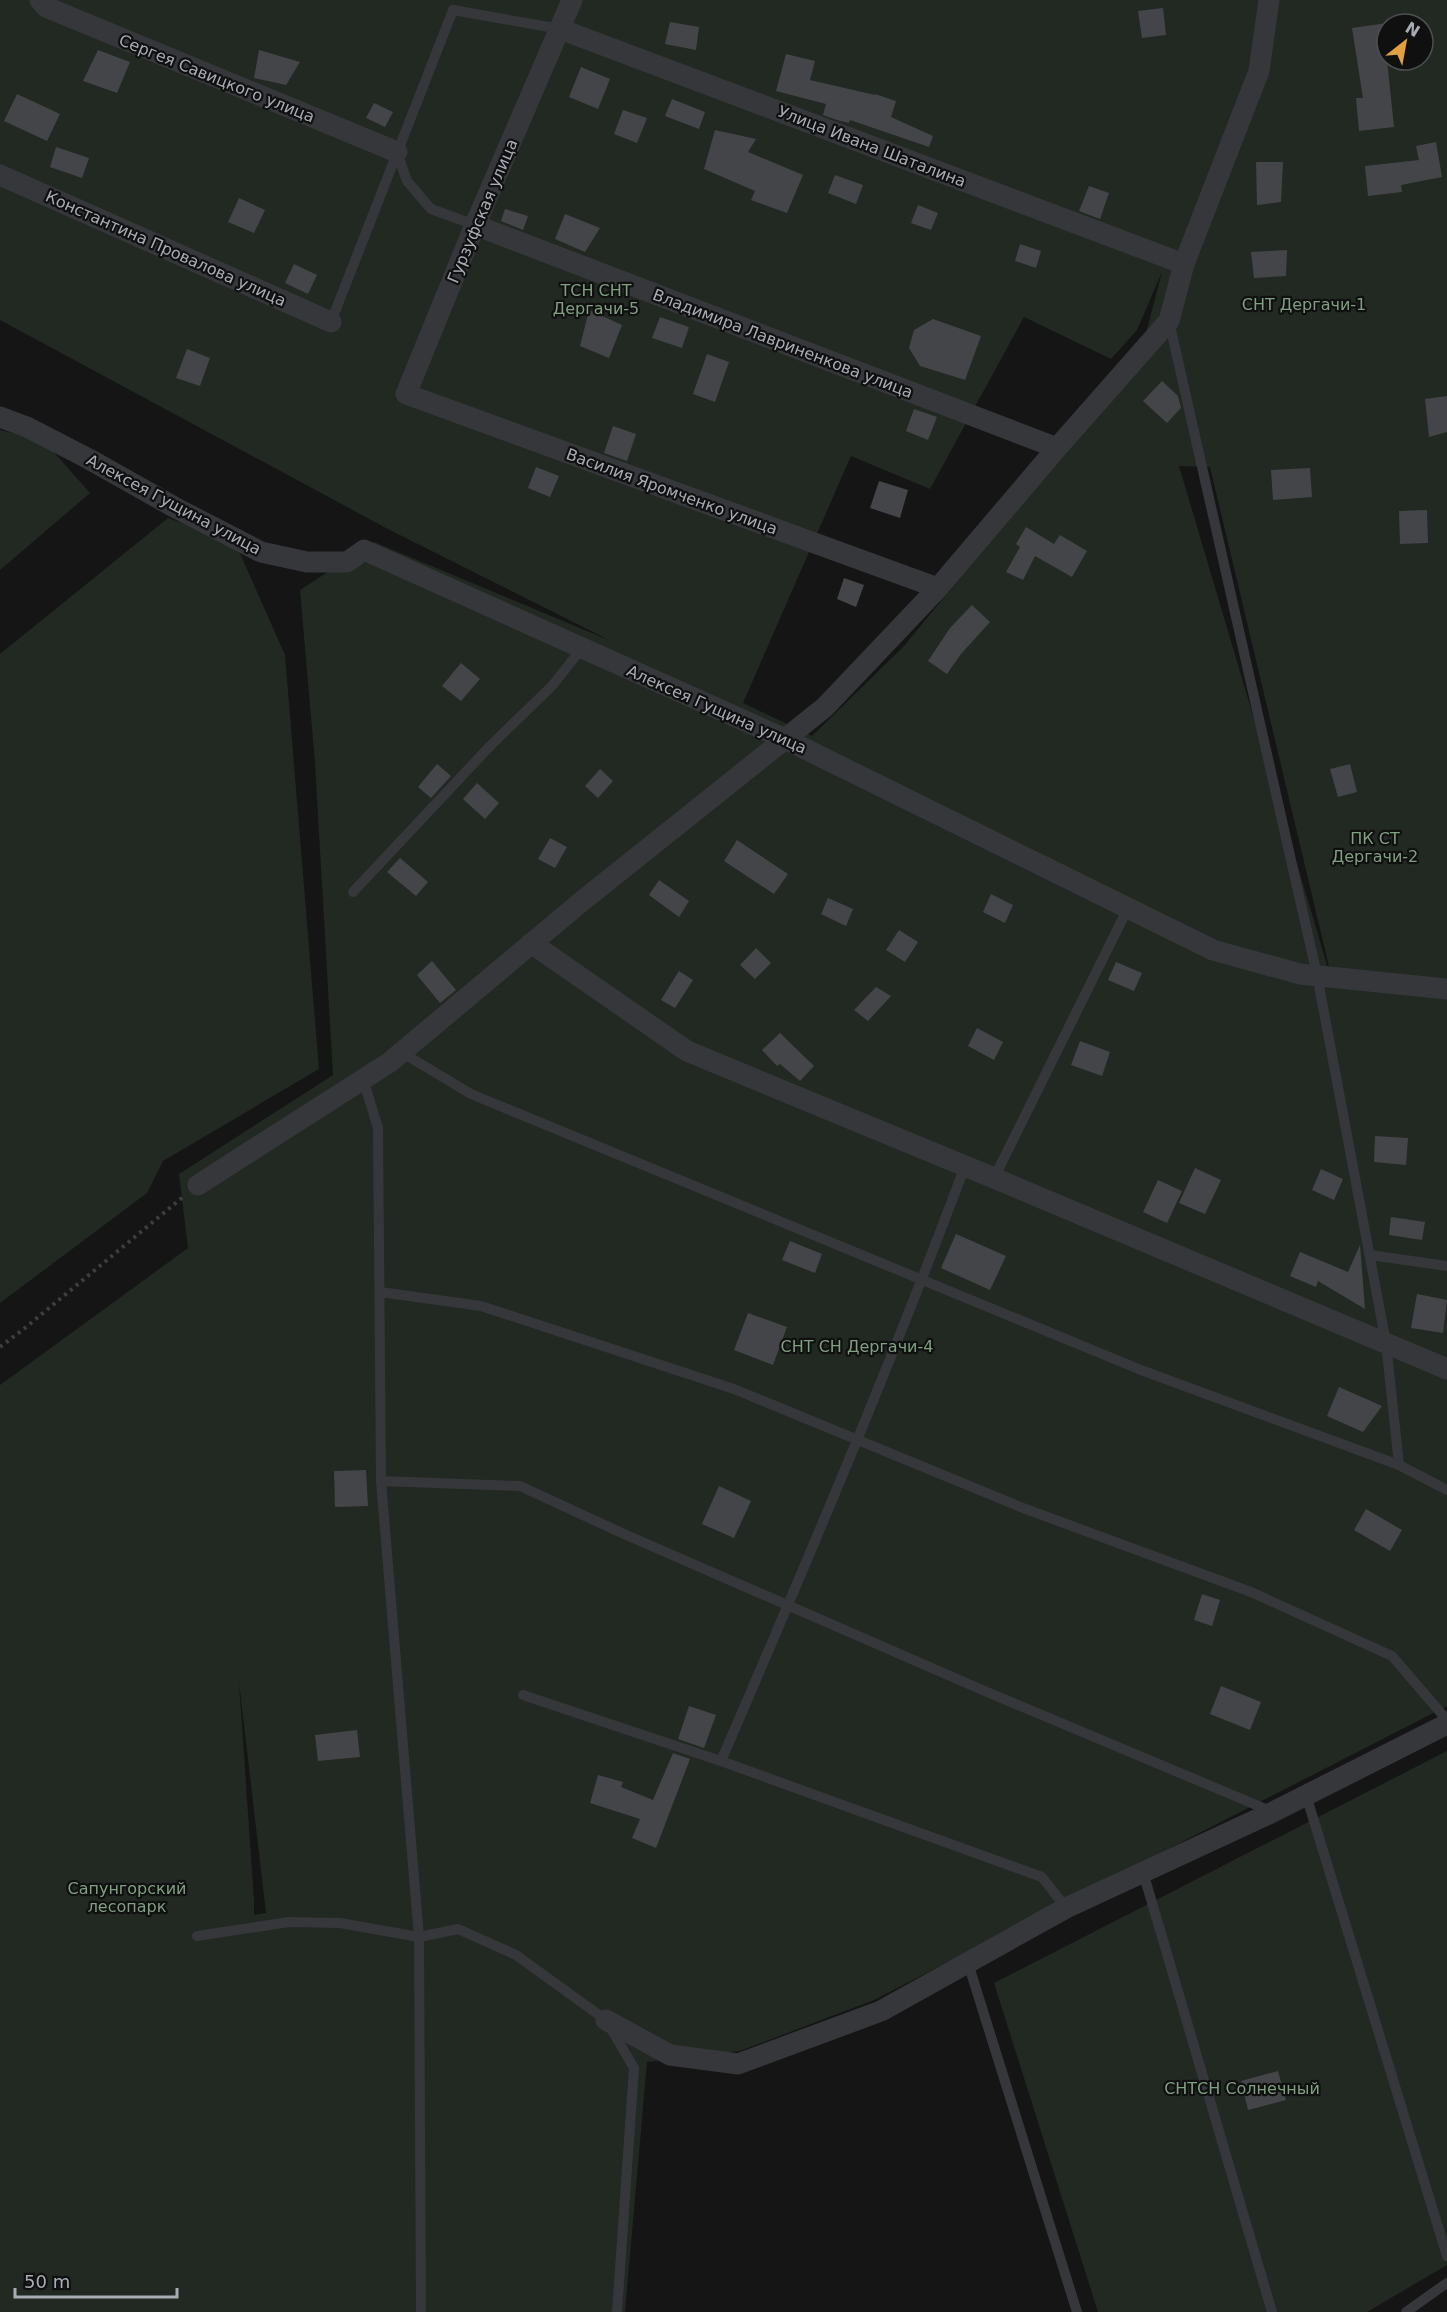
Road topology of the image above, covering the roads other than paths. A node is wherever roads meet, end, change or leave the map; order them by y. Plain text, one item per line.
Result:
1 (40, 0) edge
2 (1269, 0) edge
3 (563, 10) edge
4 (397, 152) junction
5 (0, 175) edge
6 (475, 225) junction
7 (1184, 264) junction
8 (1169, 321) junction
9 (331, 322) joint
10 (406, 394) joint
11 (0, 417) edge
12 (1057, 448) junction
13 (938, 588) junction
14 (582, 648) junction
15 (785, 739) junction
16 (353, 892) dead end
17 (1128, 908) junction
18 (531, 943) junction
19 (1317, 975) junction
20 (1447, 988) edge
21 (401, 1052) junction
22 (363, 1079) junction
23 (965, 1166) junction
24 (994, 1178) junction
25 (198, 1185) road end
26 (1370, 1255) junction
27 (1447, 1266) edge
28 (922, 1280) junction
29 (380, 1292) junction
30 (1386, 1343) junction
31 (1447, 1369) edge
32 (858, 1442) junction
33 (1399, 1464) junction
34 (381, 1481) junction
35 (1447, 1490) edge
36 (788, 1605) junction
37 (523, 1695) dead end
38 (1447, 1722) edge
39 (721, 1761) junction
40 (1306, 1795) junction
41 (1273, 1812) junction
42 (1143, 1872) junction
43 (1066, 1908) junction
44 (197, 1936) dead end
45 (420, 1937) junction
46 (968, 1963) junction
47 (606, 2020) junction
48 (1447, 2256) edge
49 (1447, 2283) edge
50 (420, 2312) edge
51 (617, 2312) edge
52 (1077, 2312) edge
53 (1272, 2312) edge
54 (1406, 2312) edge

1 - 4 street, Сергея Савицкого улица
2 - 7 street
3 - 4 lane
3 - 6 street, Гурзуфская улица
3 - 7 street, Улица Ивана Шаталина
4 - 6 lane
4 - 9 lane
5 - 9 street, Константина Провалова улица
6 - 10 street, Гурзуфская улица
6 - 12 street, Владимира Лавриненкова улица
7 - 8 street
8 - 12 street
8 - 19 lane
10 - 13 street, Василия Яромченко улица
11 - 14 street, Алексея Гущина улица
12 - 13 street
13 - 15 street
14 - 15 street, Алексея Гущина улица
14 - 16 lane
15 - 17 street, Алексея Гущина улица
15 - 18 street
17 - 19 street, Алексея Гущина улица
17 - 24 lane
18 - 21 street
18 - 23 street
19 - 20 street, Алексея Гущина улица
19 - 26 lane
21 - 22 street
21 - 28 lane
22 - 25 street
22 - 29 lane
23 - 24 street
23 - 28 lane
24 - 30 street
26 - 27 lane
26 - 30 lane
28 - 32 lane
28 - 33 lane
29 - 32 lane
29 - 34 lane
30 - 31 street
30 - 33 lane
32 - 36 lane
32 - 38 lane
33 - 35 lane
34 - 36 lane
34 - 45 lane
36 - 39 lane
36 - 41 lane
37 - 39 lane
38 - 40 street
39 - 43 lane
40 - 41 street
40 - 48 lane
41 - 42 street
42 - 43 street
42 - 53 lane
43 - 46 street
44 - 45 lane
45 - 47 lane
45 - 50 lane
46 - 47 street
46 - 52 lane
47 - 51 lane
49 - 54 lane

